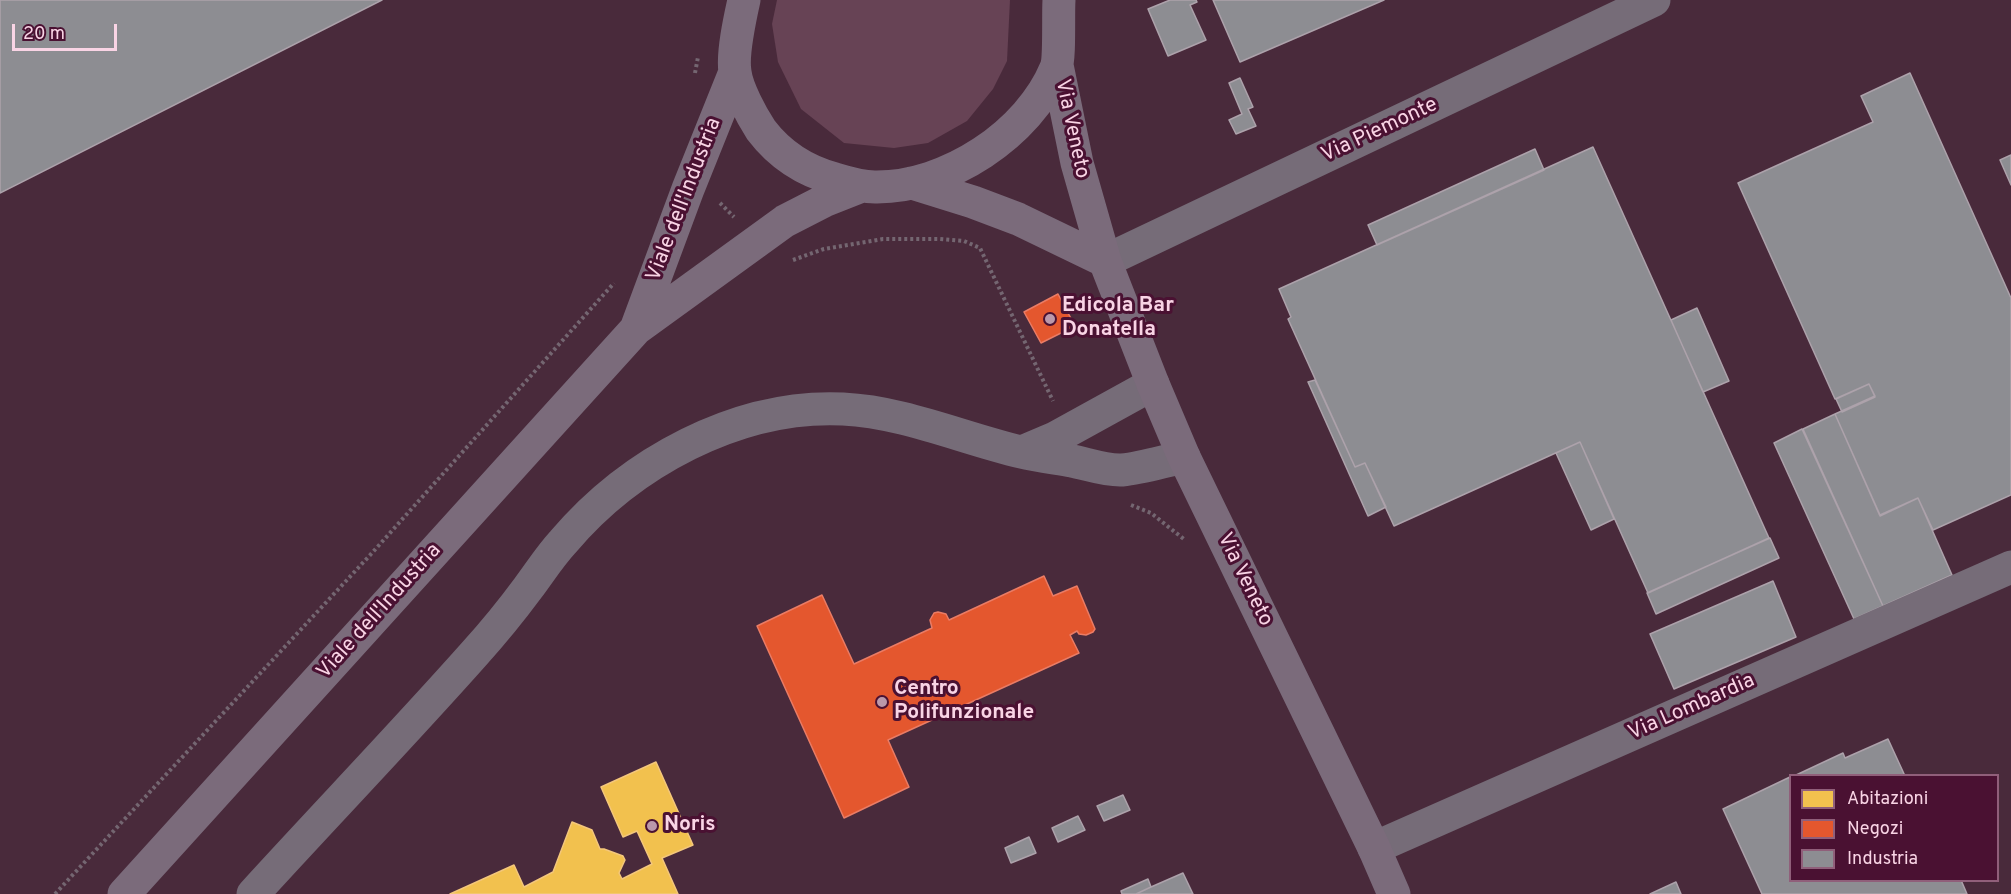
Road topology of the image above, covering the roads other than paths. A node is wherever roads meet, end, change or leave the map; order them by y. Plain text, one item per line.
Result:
1 (744, 0) edge
2 (1059, 0) edge
3 (1654, 0) edge
4 (1057, 65) junction
5 (735, 72) junction
6 (912, 183) junction
7 (862, 186) junction
8 (1105, 261) junction
9 (636, 329) junction
10 (1153, 384) junction
11 (1022, 452) junction
12 (1184, 457) junction
13 (2011, 567) edge
14 (1374, 848) junction
15 (124, 894) edge
16 (253, 894) edge
17 (1394, 894) edge

1 - 5 main road, Viale dell'Industria
2 - 4 main road, Viale dell'Industria
3 - 8 street, Via Piemonte
4 - 6 main road, Viale dell'Industria
4 - 8 main road, Via Veneto
5 - 7 main road, Viale dell'Industria
5 - 9 main road, Viale dell'Industria
6 - 7 main road, Viale dell'Industria
6 - 8 main road
7 - 9 main road, Viale dell'Industria
8 - 10 main road, Via Veneto
9 - 15 main road, Viale dell'Industria
10 - 11 street
10 - 12 main road, Via Veneto
11 - 12 street
11 - 16 street
12 - 14 main road, Via Veneto
13 - 14 street, Via Lombardia
14 - 17 main road, Via Veneto

